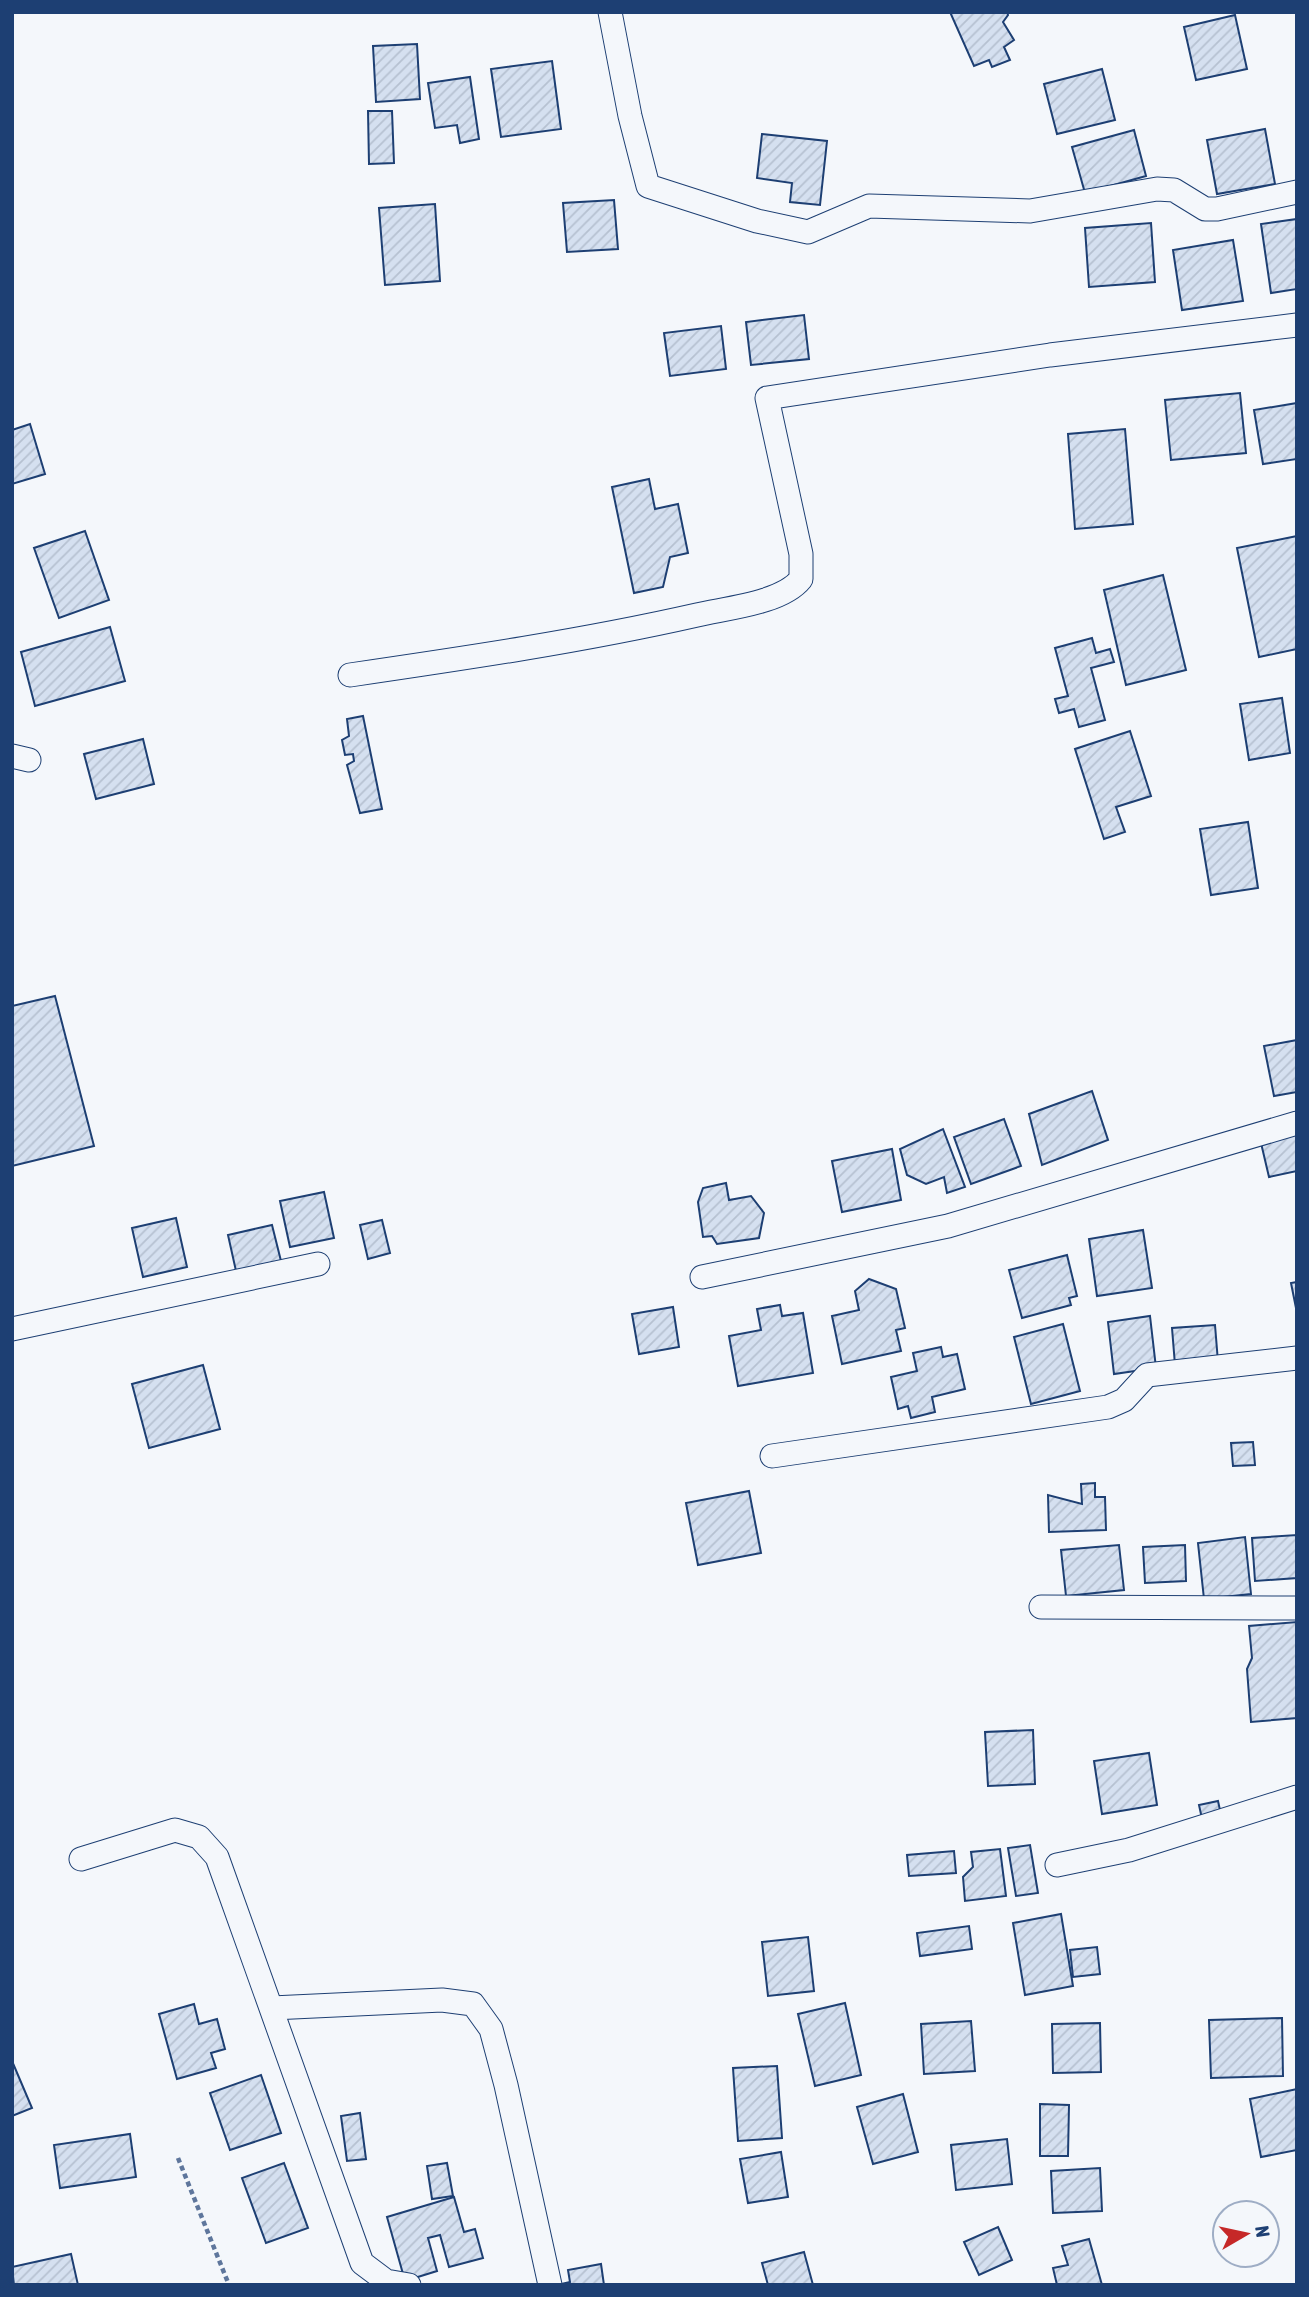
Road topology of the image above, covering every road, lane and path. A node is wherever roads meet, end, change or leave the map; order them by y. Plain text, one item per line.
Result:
1 (610, 12) edge
2 (1297, 192) edge
3 (1297, 326) edge
4 (350, 675) dead end
5 (1297, 1123) edge
6 (318, 1264) dead end
7 (702, 1277) dead end
8 (12, 1329) edge
9 (1297, 1358) edge
10 (772, 1456) dead end
11 (1041, 1607) dead end
12 (1297, 1608) edge
13 (1297, 1797) edge
14 (81, 1859) dead end
15 (1057, 1865) dead end
16 (272, 2008) junction
17 (178, 2158) dead end
18 (229, 2285) edge
19 (409, 2285) edge
20 (550, 2285) edge

1 - 2 street
3 - 4 street
5 - 7 street
6 - 8 street
9 - 10 street
11 - 12 street
13 - 15 street
14 - 16 street
16 - 19 street
16 - 20 street
17 - 18 path

